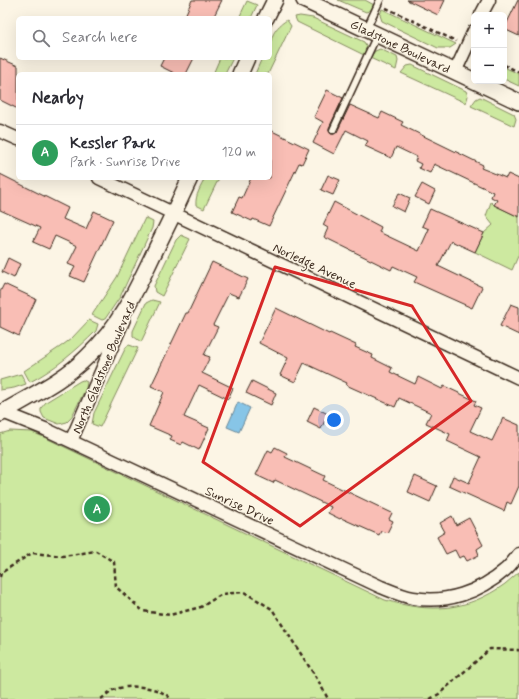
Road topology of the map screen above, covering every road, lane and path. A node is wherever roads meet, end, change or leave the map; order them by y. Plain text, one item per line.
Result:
1 (275, 0) edge
2 (304, 0) edge
3 (489, 0) edge
4 (379, 2) edge
5 (483, 12) edge
6 (267, 16) edge
7 (372, 32) junction
8 (471, 37) edge
9 (466, 47) junction
10 (246, 60) edge
11 (507, 66) edge
12 (241, 72) edge
13 (455, 72) junction
14 (519, 72) edge
15 (519, 102) edge
16 (333, 130) dead end
17 (0, 131) edge
18 (16, 138) edge
19 (103, 180) edge
20 (189, 180) edge
21 (173, 214) junction
22 (134, 294) junction
23 (519, 378) edge
24 (1, 412) edge
25 (71, 441) junction
26 (519, 554) edge
27 (0, 577) edge
28 (519, 651) edge
29 (101, 699) edge
30 (171, 699) edge
31 (328, 699) edge
32 (430, 699) edge

1 - 6 street
2 - 7 street, Gladstone Boulevard
3 - 5 street
4 - 7 lane
4 - 9 path
7 - 13 street, Gladstone Boulevard
7 - 16 lane
8 - 9 street
9 - 13 street
10 - 12 street
11 - 14 path
13 - 15 street, Gladstone Boulevard
17 - 18 street
19 - 21 street, Norledge Avenue
20 - 21 street, North Gladstone Boulevard
21 - 22 street, North Gladstone Boulevard
21 - 23 street, Norledge Avenue
22 - 24 street, North Gladstone Boulevard
22 - 25 street, North Gladstone Boulevard
24 - 25 street, Sunrise Drive
25 - 26 street, Sunrise Drive
27 - 31 path
28 - 32 path
29 - 30 path

